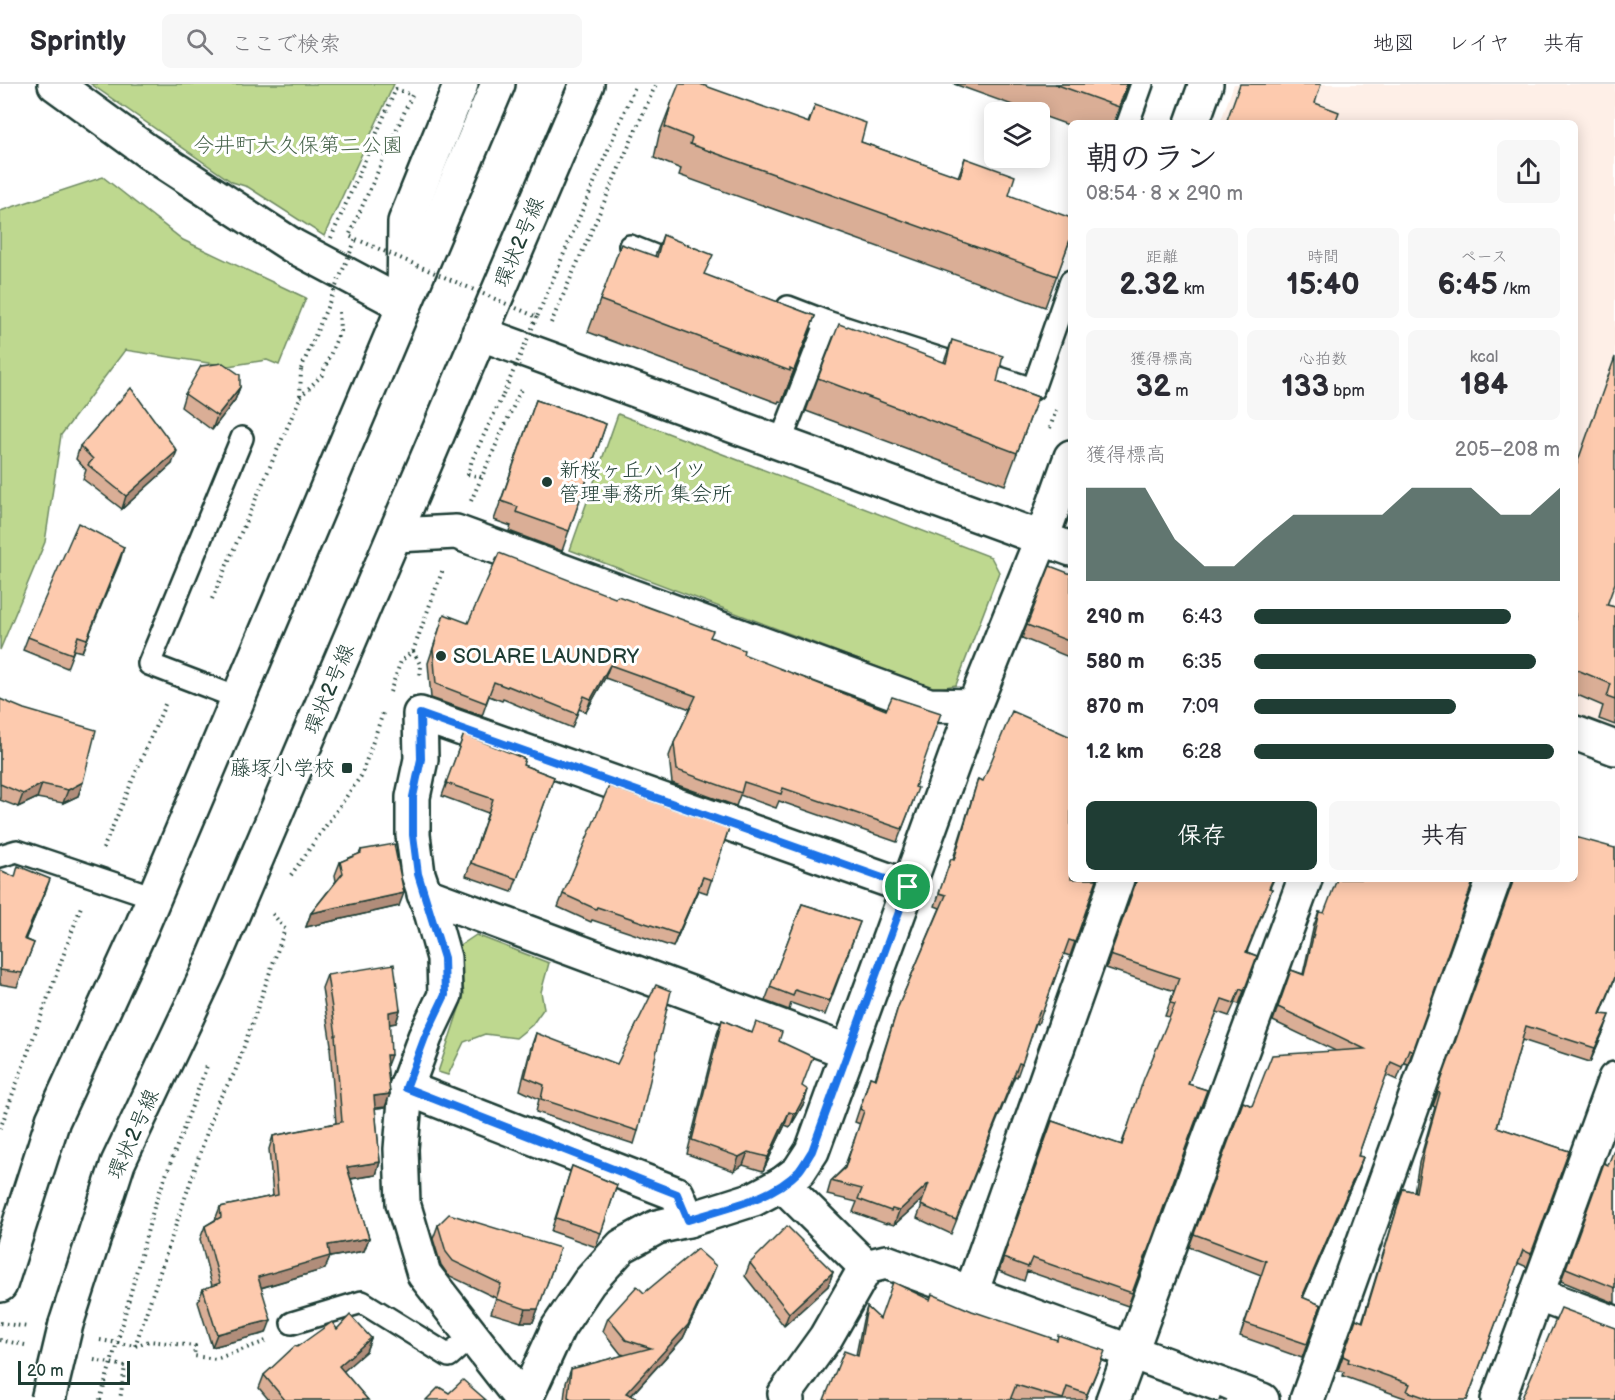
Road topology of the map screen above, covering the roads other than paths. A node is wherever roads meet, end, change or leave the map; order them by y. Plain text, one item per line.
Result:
1 (55, 84) edge
2 (461, 84) edge
3 (498, 84) edge
4 (587, 84) edge
5 (1142, 84) edge
6 (1206, 84) edge
7 (1129, 120) edge
8 (1193, 120) edge
9 (630, 246) edge
10 (696, 272) edge
11 (1068, 290) edge
12 (772, 301) edge
13 (404, 305) junction
14 (827, 322) junction
15 (480, 333) junction
16 (242, 438) dead end
17 (780, 443) junction
18 (1068, 474) edge
19 (396, 535) junction
20 (1056, 543) edge
21 (238, 698) junction
22 (974, 706) junction
23 (1578, 734) edge
24 (1615, 748) edge
25 (0, 856) edge
26 (1116, 882) edge
27 (1304, 882) edge
28 (1493, 882) edge
29 (908, 887) junction
30 (424, 894) junction
31 (154, 897) junction
32 (849, 1052) junction
33 (1615, 1079) edge
34 (406, 1088) junction
35 (1606, 1133) edge
36 (782, 1184) junction
37 (688, 1220) junction
38 (866, 1267) junction
39 (0, 1285) edge
40 (971, 1293) junction
41 (1536, 1294) junction
42 (292, 1323) road end
43 (1615, 1323) edge
44 (473, 1335) junction
45 (1131, 1353) junction
46 (48, 1400) edge
47 (524, 1400) edge
48 (787, 1400) edge
49 (1113, 1400) edge
50 (1262, 1400) edge
51 (1307, 1400) edge
52 (1498, 1400) edge

1 - 13 main road
2 - 13 main road
3 - 13 main road
4 - 15 main road, 環状2号線
5 - 7 lane
6 - 8 main road
9 - 10 lane
11 - 14 lane
12 - 14 lane
13 - 21 main road
14 - 17 lane
15 - 17 main road
15 - 19 main road, 環状2号線
16 - 21 lane
17 - 20 main road
18 - 20 main road
19 - 22 main road
19 - 46 main road, 環状2号線, bridge
20 - 22 main road
21 - 31 main road
22 - 29 main road
23 - 24 main road
25 - 31 lane
26 - 40 main road
27 - 45 main road
28 - 51 main road
29 - 30 main road
29 - 32 main road
30 - 32 main road
30 - 34 main road
31 - 39 main road
32 - 36 main road
33 - 35 main road
34 - 37 main road
34 - 44 main road
35 - 41 main road
36 - 37 main road
36 - 38 main road
37 - 47 main road
38 - 40 main road
38 - 48 main road
40 - 45 main road
41 - 43 main road
41 - 52 main road
42 - 44 lane
44 - 47 main road
45 - 49 main road
45 - 50 main road

